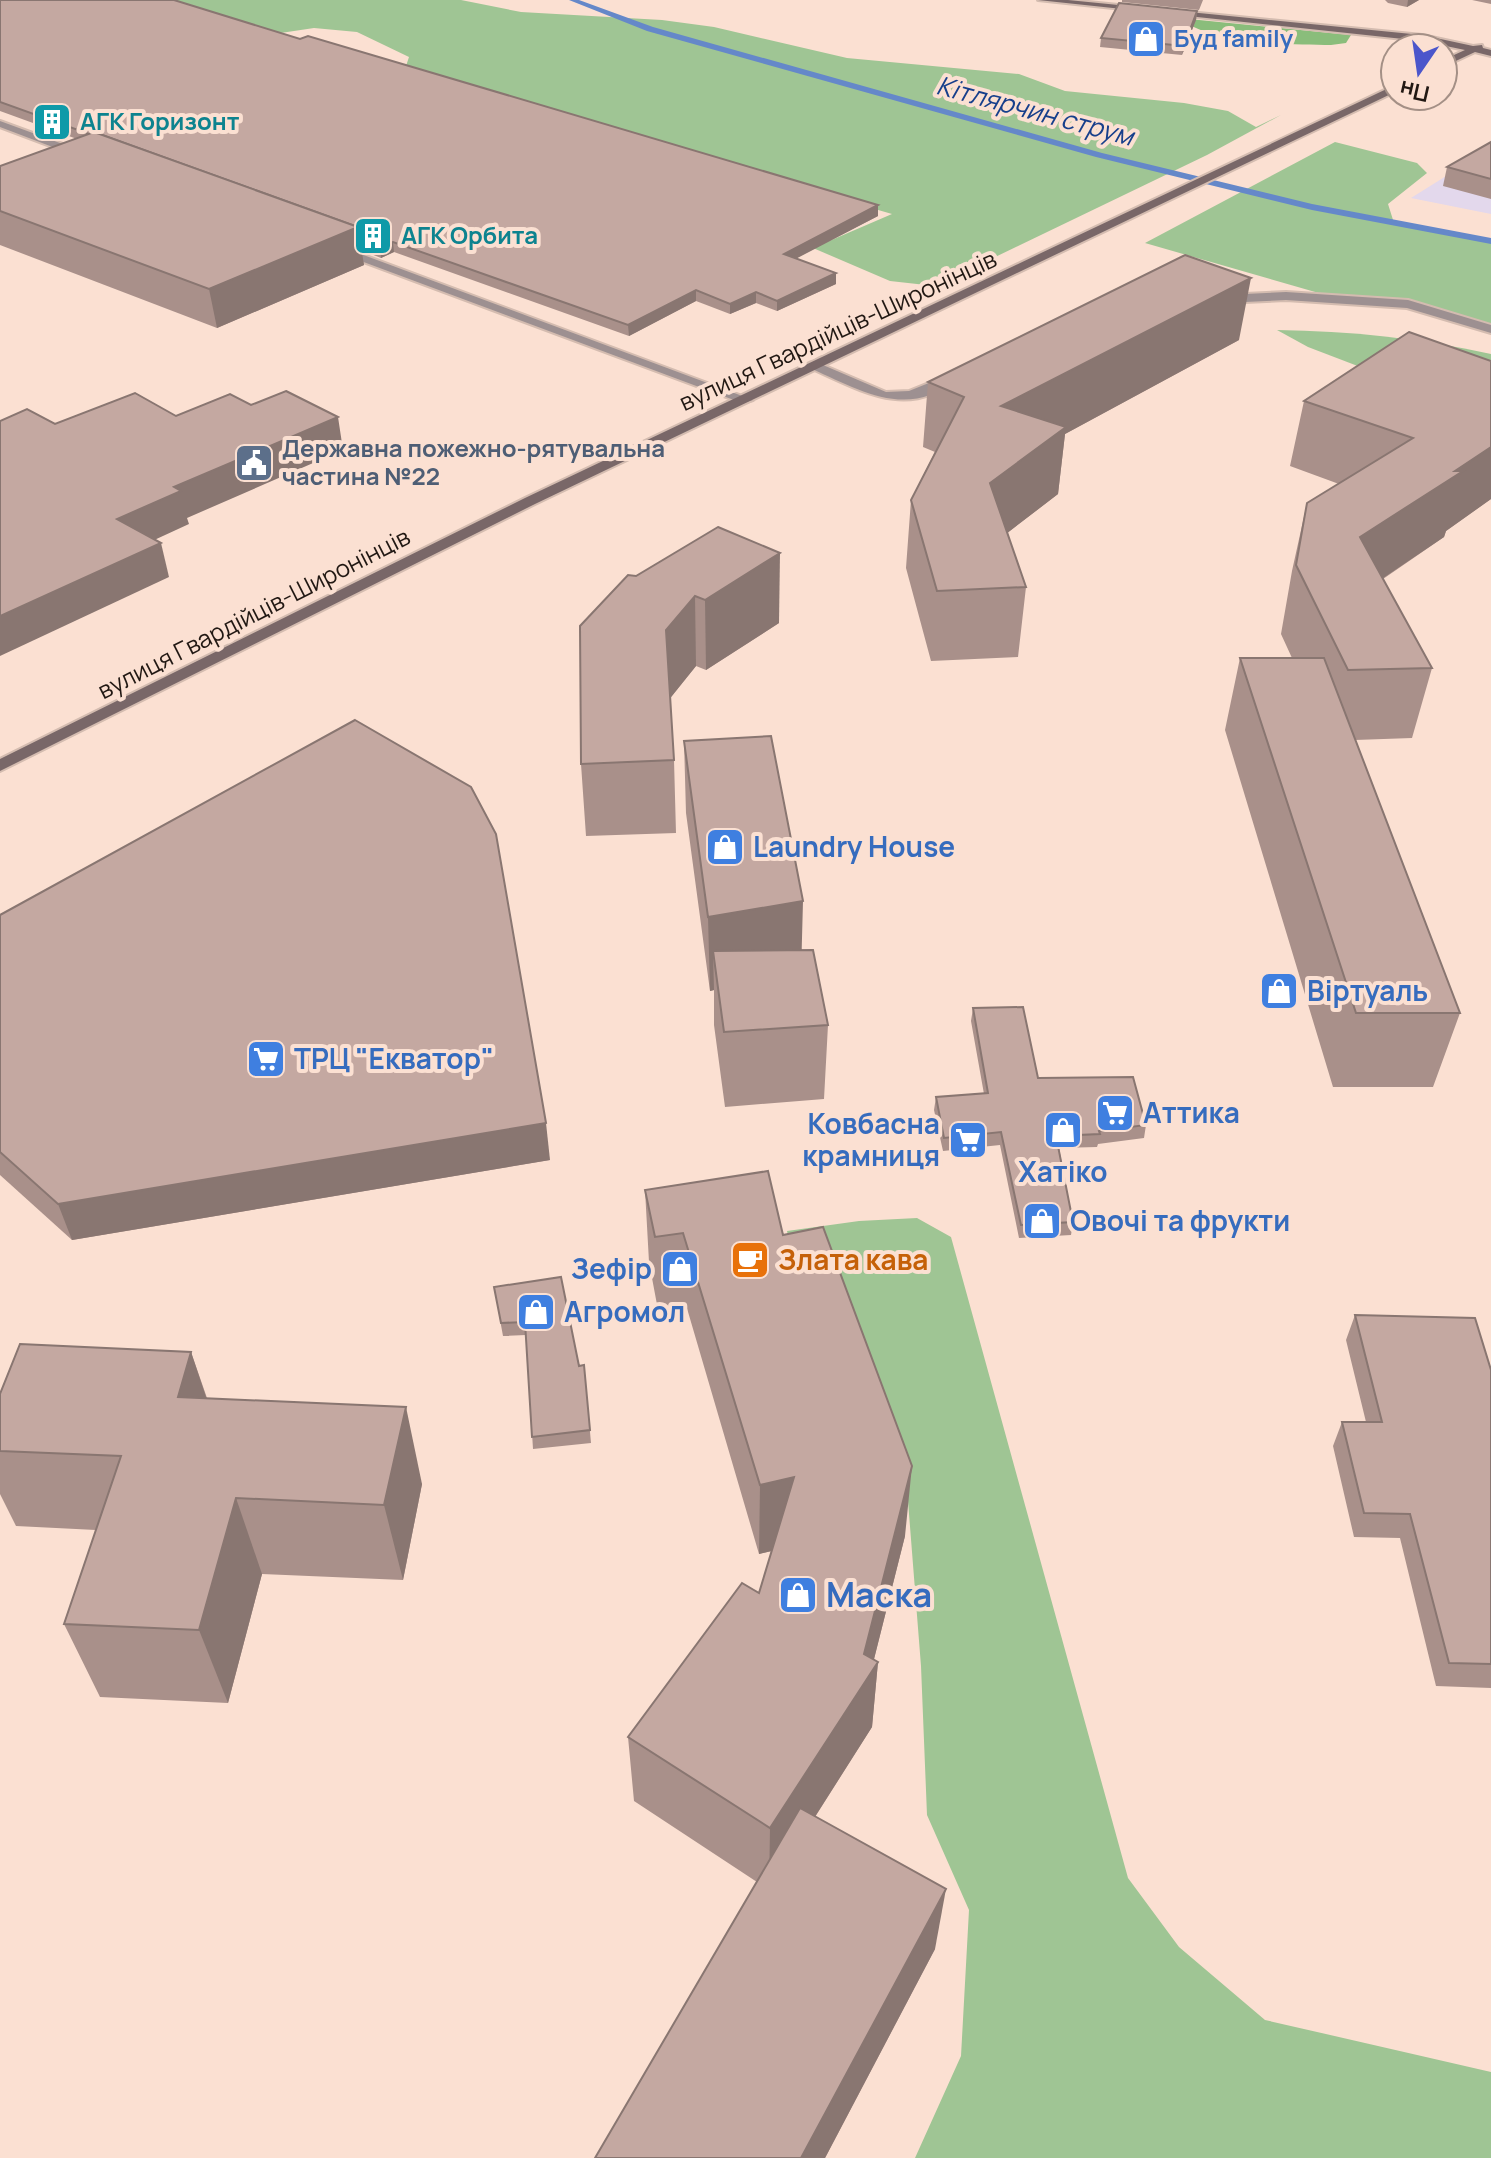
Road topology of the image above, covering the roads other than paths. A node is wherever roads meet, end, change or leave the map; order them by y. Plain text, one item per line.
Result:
1 (1042, 0) edge
2 (1491, 41) edge
3 (1476, 49) junction
4 (1491, 53) edge
5 (1459, 57) edge
6 (1379, 96) edge
7 (0, 124) edge
8 (102, 162) edge
9 (319, 242) edge
10 (1216, 299) edge
11 (1491, 329) edge
12 (816, 366) junction
13 (963, 372) edge
14 (747, 400) junction
15 (0, 766) edge

1 - 3 main road
2 - 3 main road
3 - 4 main road
3 - 5 main road
6 - 12 main road, вулиця Гвардійців-Широнінців
7 - 8 street
9 - 14 street
10 - 11 street
12 - 13 street
12 - 14 main road, вулиця Гвардійців-Широнінців
14 - 15 main road, вулиця Гвардійців-Широнінців

